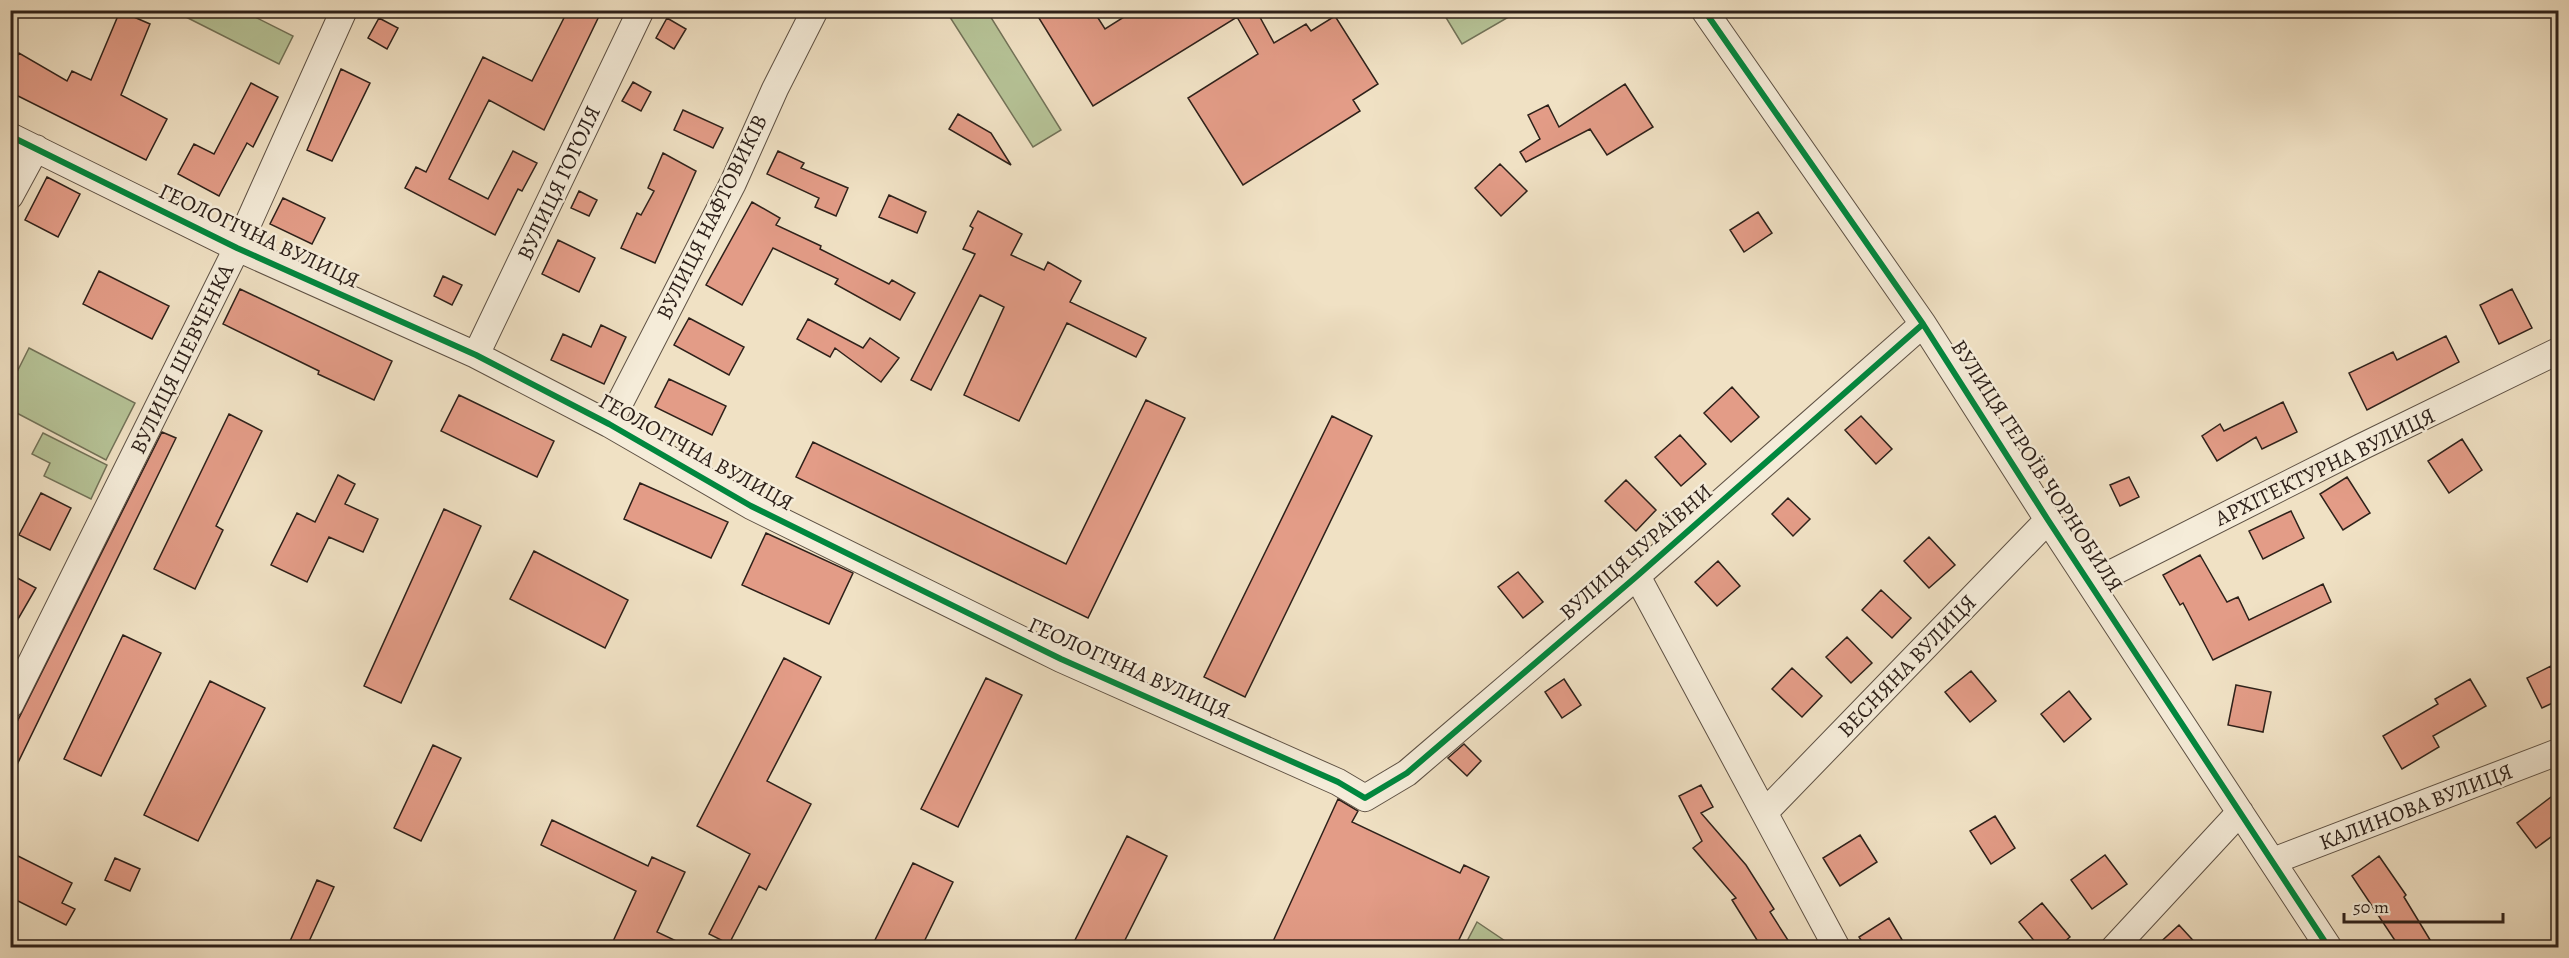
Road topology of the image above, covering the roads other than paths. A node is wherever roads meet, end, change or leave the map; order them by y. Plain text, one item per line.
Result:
1 (344, 10) edge
2 (641, 10) edge
3 (815, 10) edge
4 (1704, 10) edge
5 (10, 136) edge
6 (36, 148) junction
7 (10, 196) edge
8 (237, 248) junction
9 (1923, 324) junction
10 (2559, 351) edge
11 (476, 355) junction
12 (609, 424) junction
13 (2048, 520) junction
14 (1637, 576) junction
15 (2092, 583) junction
16 (10, 705) edge
17 (2559, 752) edge
18 (1365, 798) joint
19 (1766, 812) junction
20 (2240, 812) junction
21 (2273, 861) junction
22 (1837, 948) edge
23 (2114, 948) edge
24 (2329, 948) edge

1 - 8 street, ВУЛИЦЯ ШЕВЧЕНКА
2 - 11 street, ВУЛИЦЯ ГОГОЛЯ
3 - 12 street, ВУЛИЦЯ НАФТОВИКІВ
4 - 9 street, ВУЛИЦЯ ГЕРОЇВ ЧОРНОБИЛЯ
5 - 6 street, ГЕОЛОГІЧНА ВУЛИЦЯ
6 - 7 street
6 - 8 street, ГЕОЛОГІЧНА ВУЛИЦЯ
8 - 11 street, ГЕОЛОГІЧНА ВУЛИЦЯ
8 - 16 street, ВУЛИЦЯ ШЕВЧЕНКА
9 - 13 street, ВУЛИЦЯ ГЕРОЇВ ЧОРНОБИЛЯ
9 - 14 street, ВУЛИЦЯ ЧУРАЇВНИ
10 - 15 street, АРХІТЕКТУРНА ВУЛИЦЯ
11 - 12 street, ГЕОЛОГІЧНА ВУЛИЦЯ
12 - 18 street, ГЕОЛОГІЧНА ВУЛИЦЯ
13 - 15 street, ВУЛИЦЯ ГЕРОЇВ ЧОРНОБИЛЯ
13 - 19 street, ВЕСНЯНА ВУЛИЦЯ
14 - 18 street, ВУЛИЦЯ ЧУРАЇВНИ
14 - 19 street
15 - 20 street, ВУЛИЦЯ ГЕРОЇВ ЧОРНОБИЛЯ
17 - 21 street, КАЛИНОВА ВУЛИЦЯ
19 - 22 street
20 - 21 street, ВУЛИЦЯ ГЕРОЇВ ЧОРНОБИЛЯ
20 - 23 street
21 - 24 street, ВУЛИЦЯ ГЕРОЇВ ЧОРНОБИЛЯ

